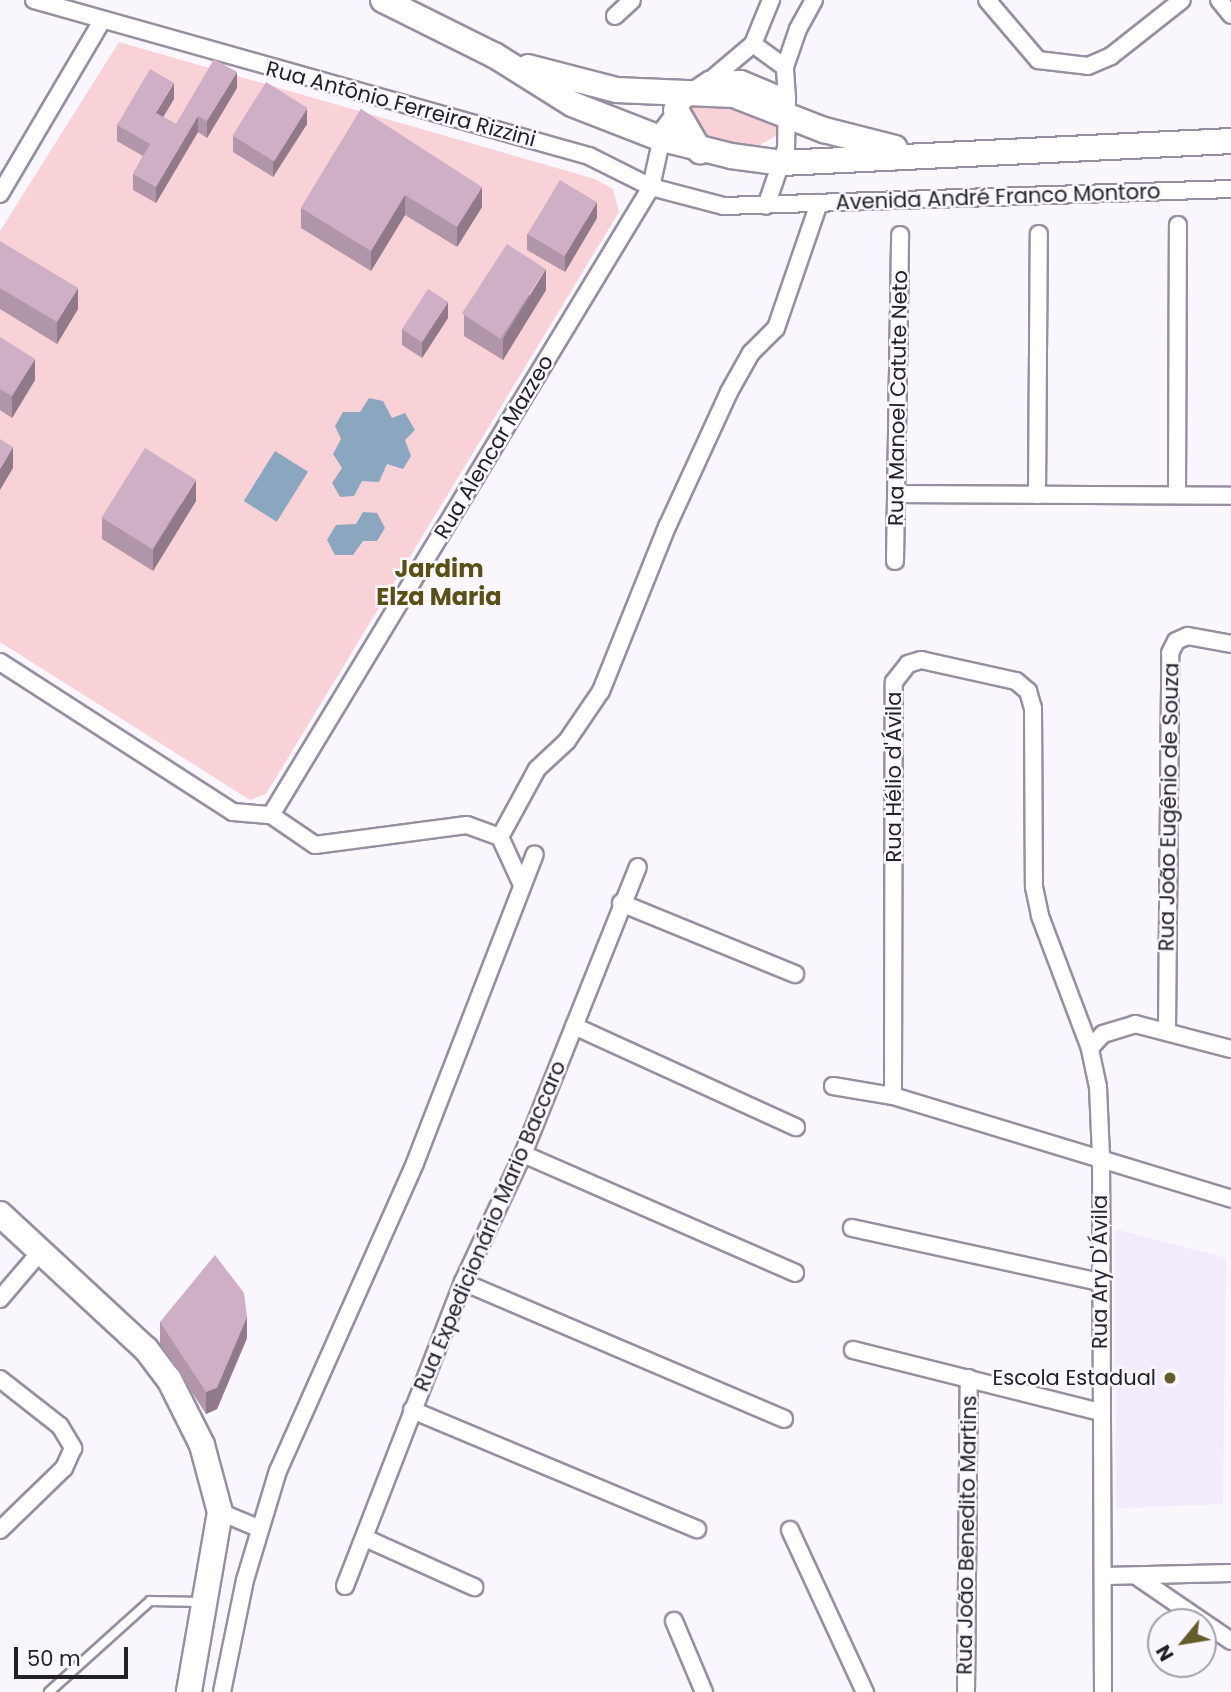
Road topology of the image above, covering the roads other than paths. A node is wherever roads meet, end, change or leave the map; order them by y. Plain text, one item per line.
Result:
1 (34, 0) edge
2 (383, 0) edge
3 (632, 0) edge
4 (771, 0) edge
5 (814, 0) edge
6 (987, 0) edge
7 (1182, 0) edge
8 (1219, 0) edge
9 (1231, 15) edge
10 (615, 16) dead end
11 (102, 21) junction
12 (753, 44) junction
13 (494, 55) junction
14 (785, 67) junction
15 (692, 94) junction
16 (788, 107) junction
17 (659, 138) junction
18 (1231, 141) edge
19 (700, 150) junction
20 (941, 154) junction
21 (782, 163) junction
22 (651, 187) junction
23 (1231, 189) edge
24 (0, 194) edge
25 (818, 203) junction
26 (766, 206) junction
27 (1178, 225) dead end
28 (1039, 234) dead end
29 (901, 235) dead end
30 (898, 494) junction
31 (1037, 495) junction
32 (1177, 495) junction
33 (1231, 496) edge
34 (895, 561) dead end
35 (1231, 644) edge
36 (0, 662) edge
37 (271, 815) junction
38 (500, 837) junction
39 (535, 854) dead end
40 (638, 867) dead end
41 (522, 885) junction
42 (621, 903) junction
43 (795, 974) dead end
44 (574, 1026) junction
45 (1167, 1031) junction
46 (1090, 1048) junction
47 (1231, 1049) edge
48 (834, 1086) dead end
49 (893, 1096) junction
50 (796, 1127) dead end
51 (523, 1154) junction
52 (1101, 1156) junction
53 (1231, 1199) edge
54 (0, 1214) edge
55 (852, 1228) dead end
56 (41, 1251) junction
57 (795, 1273) dead end
58 (463, 1282) junction
59 (1099, 1282) junction
60 (0, 1299) edge
61 (853, 1350) dead end
62 (969, 1378) junction
63 (0, 1379) edge
64 (412, 1410) junction
65 (1100, 1412) junction
66 (784, 1419) dead end
67 (220, 1512) junction
68 (258, 1528) junction
69 (0, 1530) edge
70 (697, 1530) dead end
71 (790, 1530) dead end
72 (365, 1538) junction
73 (1231, 1573) edge
74 (1189, 1575) junction
75 (1105, 1576) junction
76 (1136, 1576) junction
77 (345, 1586) dead end
78 (474, 1587) dead end
79 (206, 1602) junction
80 (1183, 1608) edge
81 (1186, 1608) edge
82 (674, 1621) dead end
83 (49, 1692) edge
84 (189, 1692) edge
85 (222, 1692) edge
86 (705, 1692) edge
87 (865, 1692) edge
88 (966, 1692) edge
89 (1103, 1692) edge

1 - 11 street, Rua Antônio Ferreira Rizzini
2 - 13 main road
3 - 10 street
4 - 12 street
5 - 14 street
6 - 7 street
8 - 9 street
11 - 22 street, Rua Antônio Ferreira Rizzini
11 - 24 street
12 - 14 street
12 - 15 street
13 - 15 main road
13 - 17 main road
14 - 16 street
15 - 16 main road
15 - 17 street
15 - 19 main road
16 - 20 main road
16 - 21 street
17 - 19 main road
17 - 22 street
18 - 20 main road
19 - 21 main road
20 - 21 main road
21 - 26 street
22 - 26 street, Rua Antônio Ferreira Rizzini
22 - 37 street, Rua Alencar Mazzeo
23 - 25 street, Avenida André Franco Montoro
25 - 26 street, Avenida André Franco Montoro
25 - 38 street
27 - 32 street
28 - 31 street
29 - 30 street, Rua Manoel Catute Neto
30 - 31 street
30 - 34 street, Rua Manoel Catute Neto
31 - 32 street
32 - 33 street
35 - 45 street, Rua João Eugênio de Souza
36 - 37 street
37 - 38 street
38 - 41 street
39 - 41 street
40 - 42 street, Rua Expedicionário Mario Baccaro
41 - 68 street
42 - 43 street
42 - 44 street, Rua Expedicionário Mario Baccaro
44 - 50 street
44 - 51 street, Rua Expedicionário Mario Baccaro
45 - 46 street
45 - 47 street
46 - 49 street, Rua Hélio d'Ávila
46 - 52 street, Rua Ary D'Ávila
48 - 49 street
49 - 52 street
51 - 57 street
51 - 58 street, Rua Expedicionário Mario Baccaro
52 - 53 street
52 - 59 street, Rua Ary D'Ávila
54 - 56 main road
55 - 59 street
56 - 60 street
56 - 67 main road
58 - 64 street, Rua Expedicionário Mario Baccaro
58 - 66 street
59 - 65 street, Rua Ary D'Ávila
61 - 62 street
62 - 65 street
62 - 88 street, Rua João Benedito Martins
63 - 69 street
64 - 70 street
64 - 72 street, Rua Expedicionário Mario Baccaro
65 - 75 street, Rua Ary D'Ávila
67 - 68 street
67 - 79 main road
68 - 85 street
71 - 87 street
72 - 77 street, Rua Expedicionário Mario Baccaro
72 - 78 street
73 - 74 street
74 - 76 street
74 - 81 street
75 - 76 street
75 - 89 street, Rua Ary D'Ávila
76 - 80 street
79 - 83 lane
79 - 84 main road
82 - 86 street

